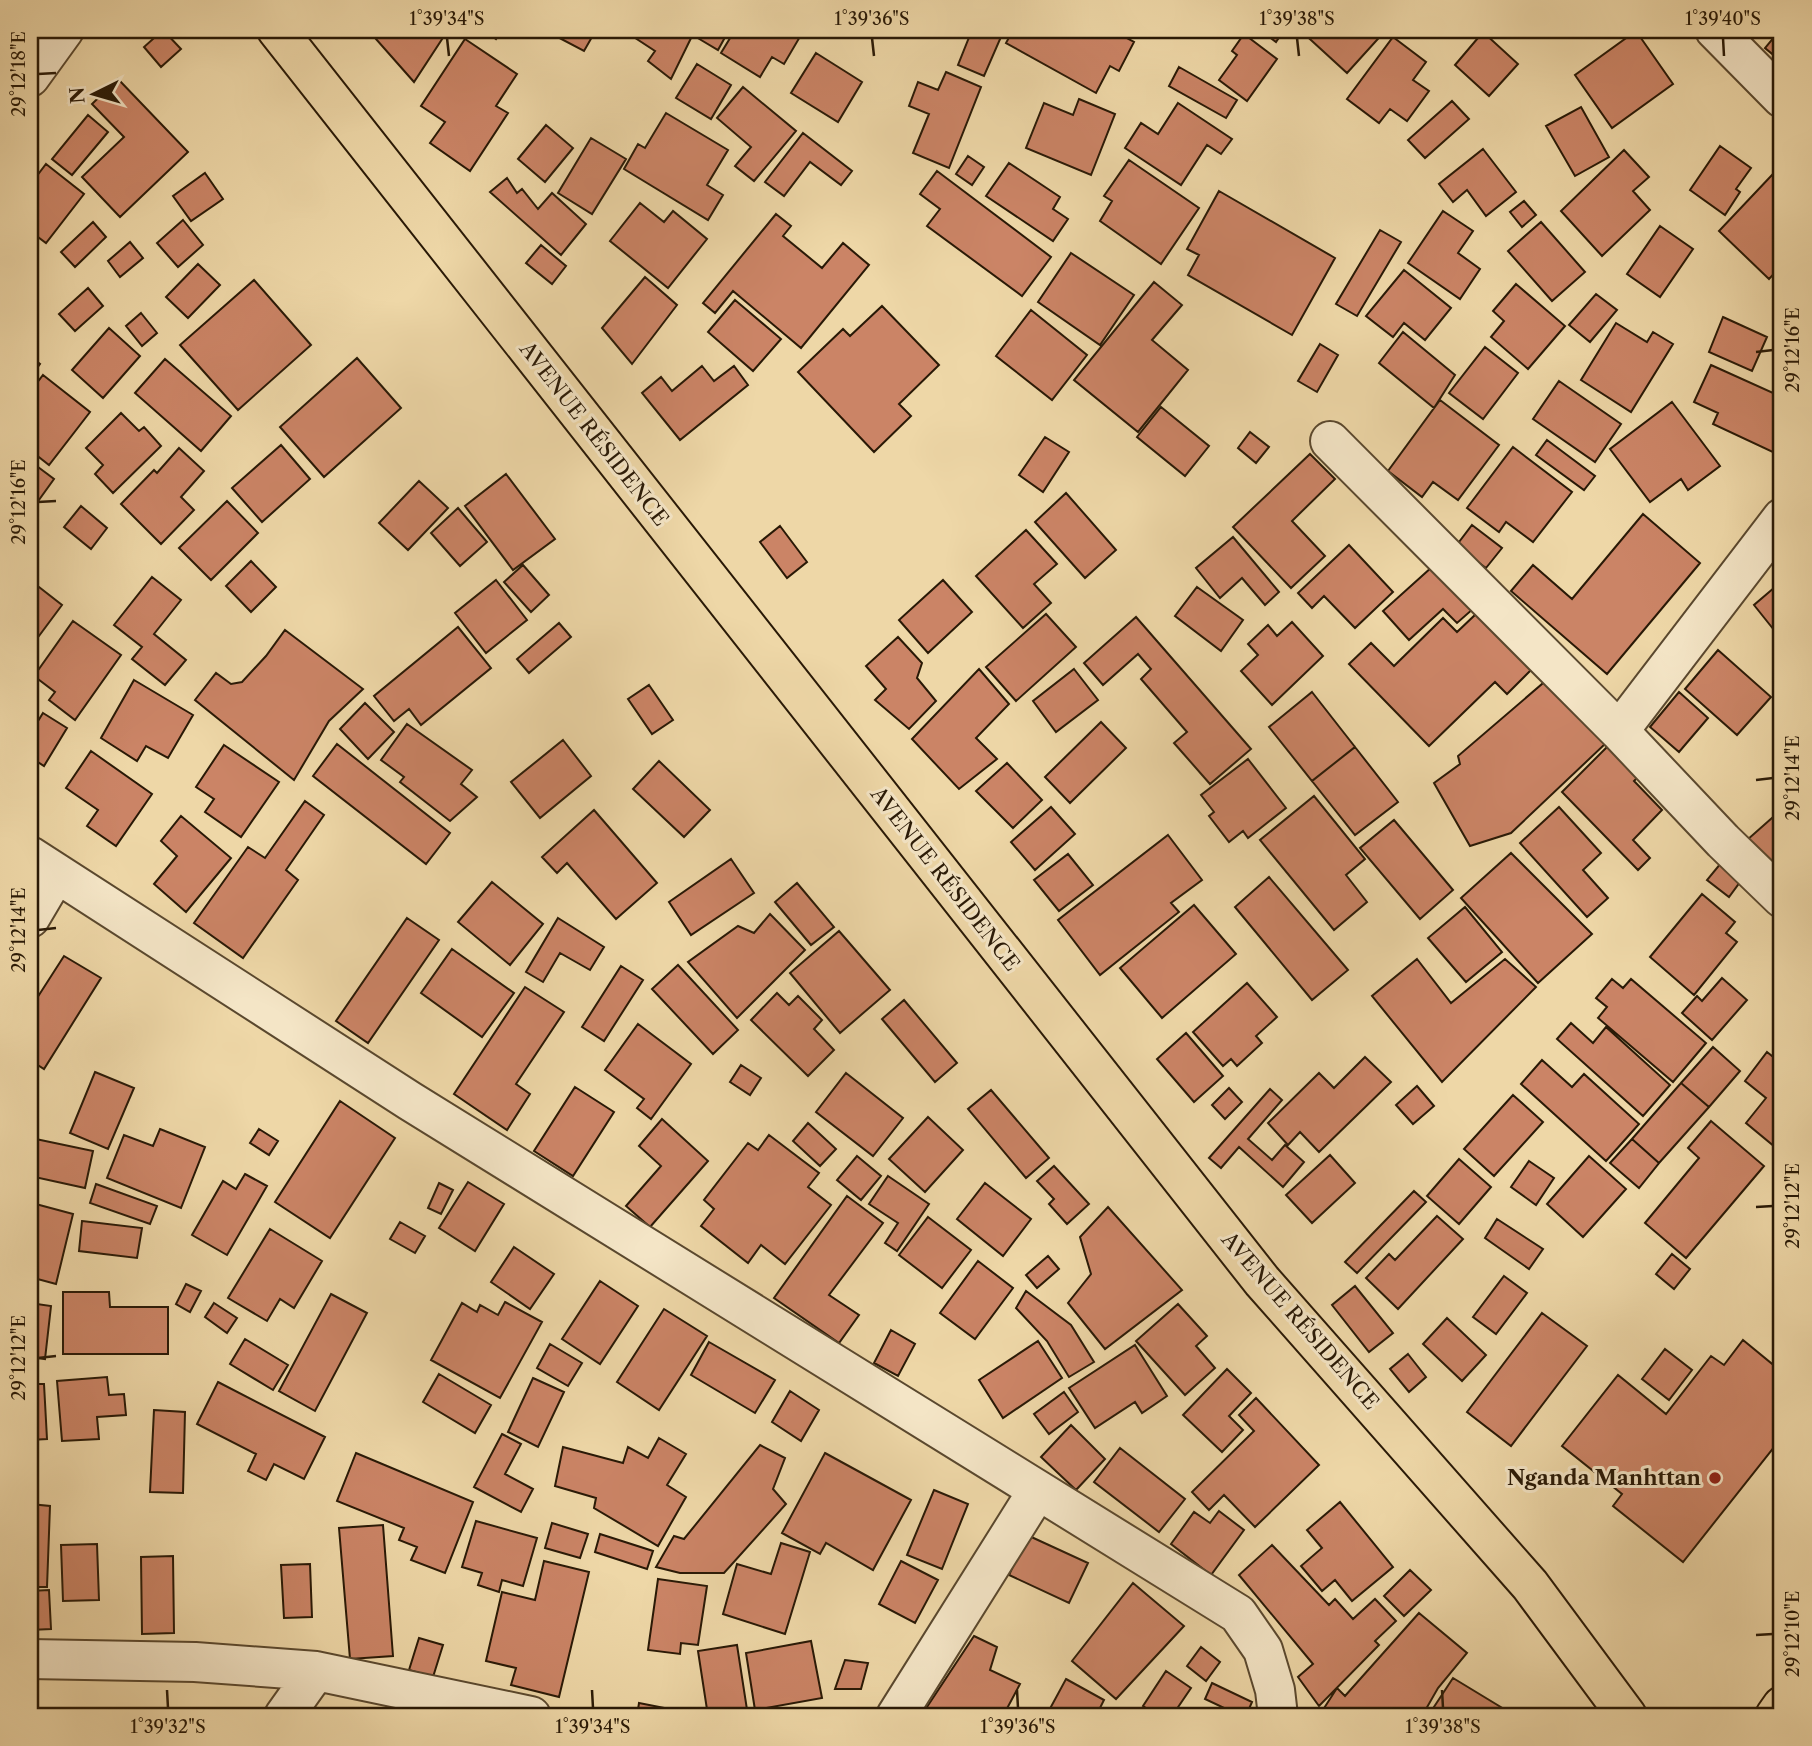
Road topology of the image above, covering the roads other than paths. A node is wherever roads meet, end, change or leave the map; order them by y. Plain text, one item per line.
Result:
1 (64, 30) edge
2 (277, 30) edge
3 (1715, 30) edge
4 (30, 77) edge
5 (1782, 98) edge
6 (1330, 441) dead end
7 (1782, 519) edge
8 (1619, 731) junction
9 (43, 865) edge
10 (1782, 898) edge
11 (30, 918) edge
12 (1038, 1490) junction
13 (30, 1660) edge
14 (316, 1671) junction
15 (1782, 1706) edge
16 (284, 1716) edge
17 (531, 1716) edge
18 (896, 1716) edge
19 (1278, 1716) edge
20 (1627, 1716) edge
21 (1775, 1716) edge

1 - 4 street
2 - 20 main road, AVENUE RÉSIDENCE
3 - 5 street
6 - 8 street
7 - 8 street
8 - 10 street
9 - 11 street
9 - 12 street
12 - 18 street
12 - 19 street
13 - 14 street
14 - 16 street
14 - 17 street
15 - 21 main road

